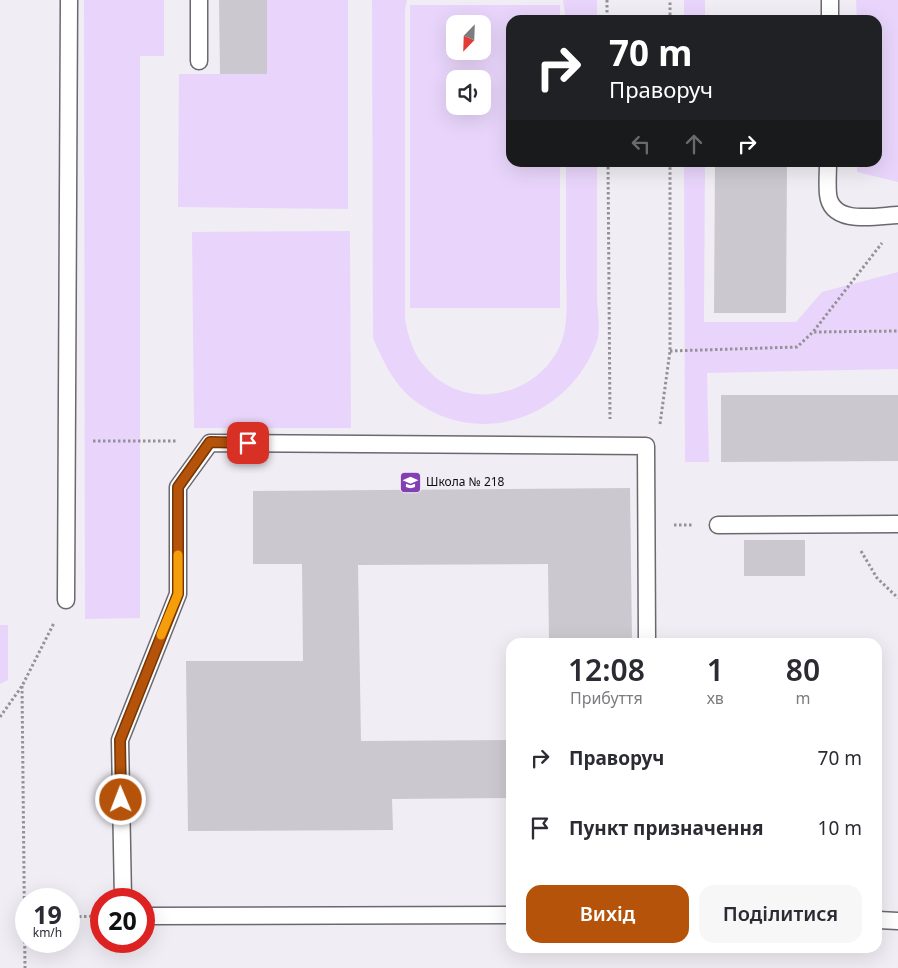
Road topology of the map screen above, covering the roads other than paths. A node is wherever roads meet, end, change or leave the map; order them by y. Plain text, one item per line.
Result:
1 (70, 0) edge
2 (199, 0) edge
3 (830, 0) edge
4 (830, 15) edge
5 (199, 61) dead end
6 (828, 167) edge
7 (898, 216) edge
8 (898, 524) edge
9 (718, 525) road end
10 (66, 600) road end
11 (647, 638) edge
12 (123, 888) edge
13 (506, 915) edge
14 (155, 916) edge
15 (882, 920) edge
16 (898, 921) edge

1 - 10 lane
2 - 5 lane
3 - 4 lane
6 - 7 lane
8 - 9 lane
11 - 12 lane
13 - 14 lane
15 - 16 lane

